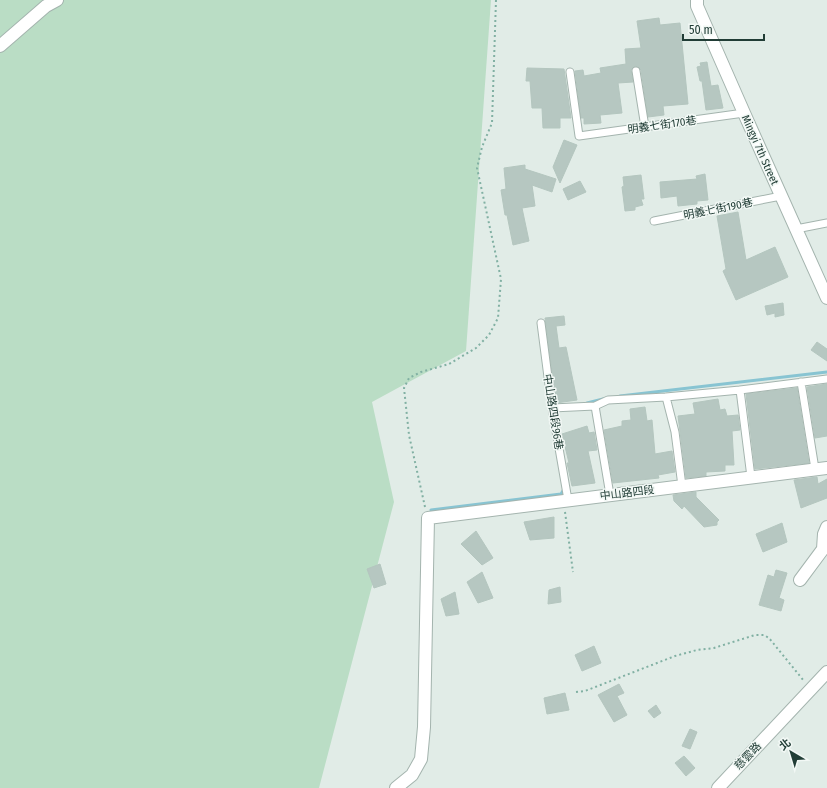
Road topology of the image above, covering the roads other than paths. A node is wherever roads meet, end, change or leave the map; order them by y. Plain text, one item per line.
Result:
1 (57, 0) edge
2 (697, 0) edge
3 (0, 46) edge
4 (636, 71) dead end
5 (570, 72) dead end
6 (744, 113) junction
7 (645, 127) junction
8 (781, 196) junction
9 (654, 221) dead end
10 (827, 224) edge
11 (796, 229) junction
12 (827, 298) edge
13 (541, 323) dead end
14 (827, 379) edge
15 (801, 382) junction
16 (740, 390) junction
17 (666, 397) junction
18 (595, 406) junction
19 (552, 408) junction
20 (827, 468) edge
21 (815, 469) junction
22 (752, 478) junction
23 (682, 486) junction
24 (610, 495) junction
25 (566, 501) junction
26 (827, 527) edge
27 (800, 580) dead end
28 (827, 672) edge
29 (396, 788) edge
30 (718, 788) edge

1 - 3 street
2 - 6 street, Mingyi 7th Street
4 - 7 lane
5 - 7 lane, 明義七街170巷
6 - 7 lane, 明義七街170巷
6 - 8 street, Mingyi 7th Street
8 - 9 lane, 明義七街190巷
8 - 11 street, Mingyi 7th Street
10 - 11 lane
11 - 12 street, Mingyi 7th Street
13 - 19 lane, 中山路四段96巷
14 - 15 lane
15 - 16 lane
15 - 21 lane
16 - 17 lane
16 - 22 lane
17 - 18 lane
17 - 23 lane
18 - 19 lane
18 - 24 lane
19 - 25 lane, 中山路四段96巷
20 - 21 street, 中山路四段
21 - 22 street, 中山路四段
22 - 23 street, 中山路四段
23 - 24 street, 中山路四段
24 - 25 street, 中山路四段
25 - 29 street, 中山路四段
26 - 27 street
28 - 30 street, 慈雲路

